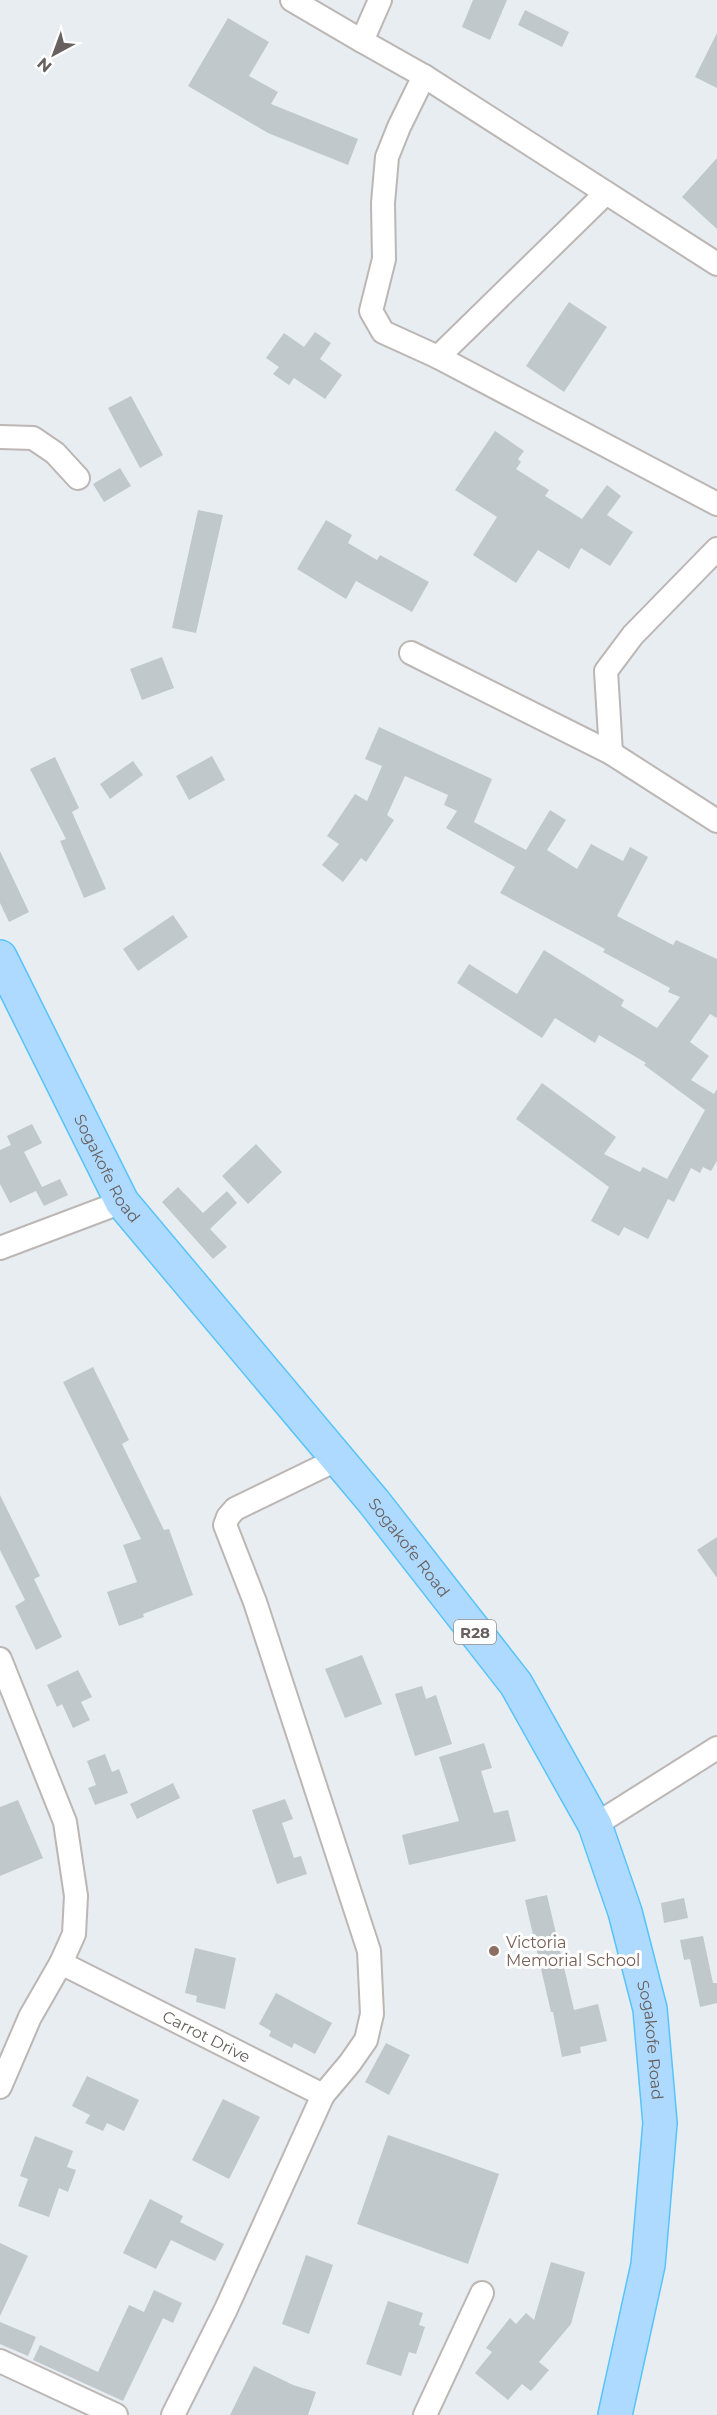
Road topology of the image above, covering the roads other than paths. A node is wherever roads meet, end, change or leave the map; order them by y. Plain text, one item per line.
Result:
1 (292, 0) edge
2 (380, 0) edge
3 (362, 41) junction
4 (424, 76) junction
5 (606, 193) junction
6 (717, 264) edge
7 (438, 357) junction
8 (0, 437) edge
9 (78, 478) dead end
10 (717, 504) edge
11 (717, 549) edge
12 (411, 653) dead end
13 (611, 753) junction
14 (717, 821) edge
15 (0, 957) edge
16 (122, 1202) junction
17 (0, 1248) edge
18 (338, 1459) junction
19 (0, 1659) edge
20 (717, 1748) edge
21 (595, 1825) junction
22 (61, 1962) junction
23 (0, 2088) edge
24 (323, 2095) junction
25 (482, 2293) dead end
26 (0, 2361) edge
27 (116, 2415) edge
28 (173, 2415) edge
29 (425, 2415) edge
30 (615, 2415) edge

1 - 3 street
2 - 3 street
3 - 4 street
4 - 5 street
4 - 7 street
5 - 6 street
5 - 7 street
7 - 10 street
8 - 9 street
11 - 13 street
12 - 13 street
13 - 14 street
15 - 16 main road, Sogakofe Road / R28
16 - 17 street
16 - 18 main road, Sogakofe Road / R28
18 - 21 main road, Sogakofe Road / R28
18 - 24 street
19 - 22 street
20 - 21 street
21 - 30 main road, Sogakofe Road / R28
22 - 23 street
22 - 24 street, Carrot Drive
24 - 28 street
25 - 29 street
26 - 27 street

